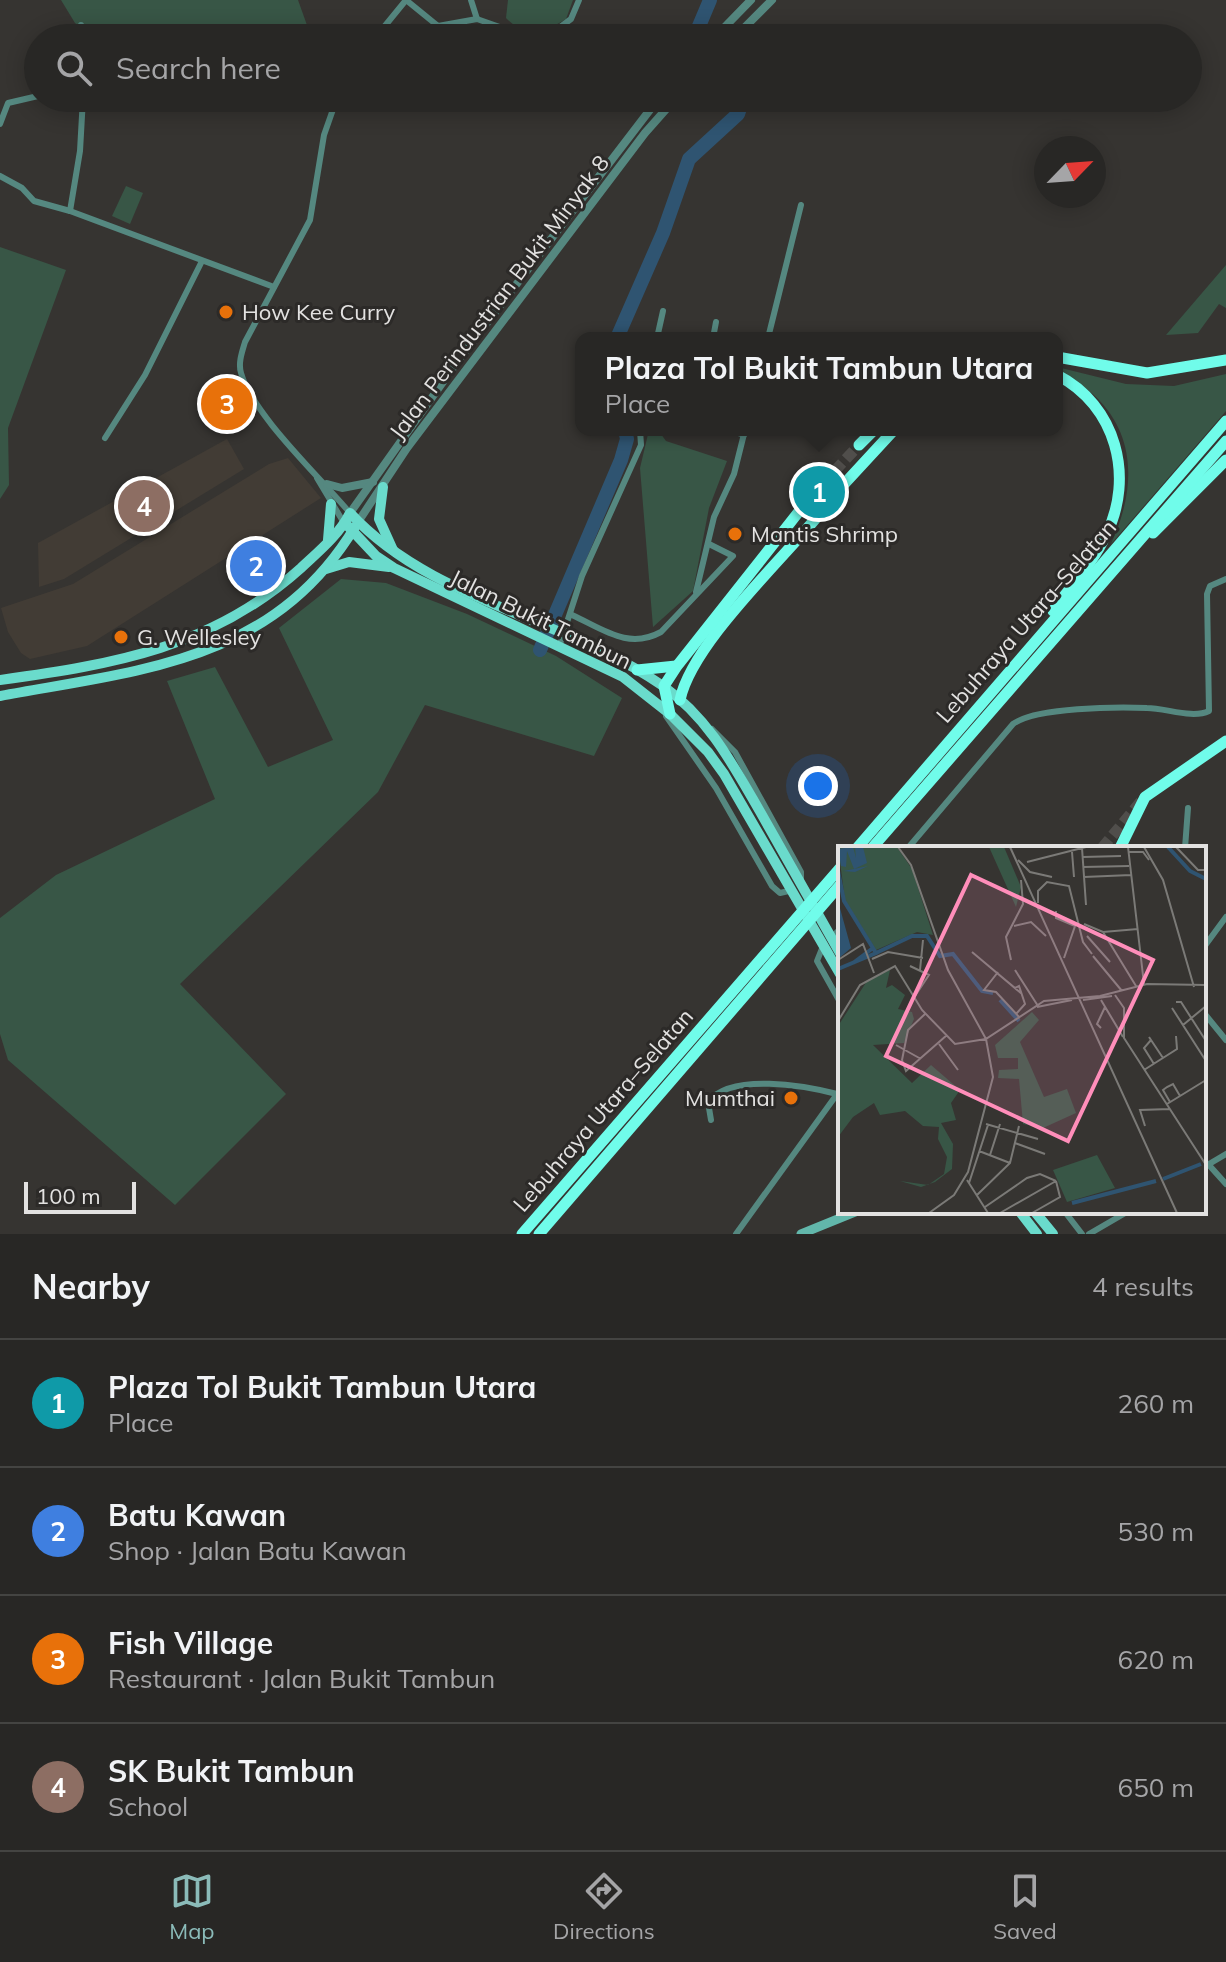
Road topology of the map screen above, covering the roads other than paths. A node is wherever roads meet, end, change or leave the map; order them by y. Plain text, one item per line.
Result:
1 (471, 0) edge
2 (579, 0) edge
3 (751, 0) edge
4 (772, 0) edge
5 (408, 1) edge
6 (477, 19) junction
7 (387, 24) edge
8 (436, 24) edge
9 (449, 24) edge
10 (491, 24) edge
11 (564, 24) edge
12 (728, 24) edge
13 (748, 24) edge
14 (24, 99) edge
15 (82, 112) edge
16 (332, 112) edge
17 (648, 112) edge
18 (664, 112) edge
19 (0, 124) edge
20 (0, 176) edge
21 (801, 205) dead end
22 (70, 211) junction
23 (202, 261) junction
24 (274, 287) junction
25 (663, 311) dead end
26 (716, 322) dead end
27 (658, 332) edge
28 (714, 332) edge
29 (769, 332) edge
30 (1063, 358) edge
31 (1226, 360) edge
32 (1063, 379) edge
33 (1226, 421) edge
34 (640, 436) edge
35 (743, 436) edge
36 (868, 436) edge
37 (888, 436) edge
38 (105, 438) dead end
39 (1226, 441) edge
40 (859, 445) tunnel mouth
41 (1226, 460) edge
42 (315, 475) junction
43 (327, 484) junction
44 (378, 484) junction
45 (812, 495) tunnel mouth
46 (834, 495) dead end
47 (331, 504) junction
48 (826, 506) dead end
49 (351, 523) junction
50 (328, 542) junction
51 (709, 544) junction
52 (395, 554) junction
53 (1126, 555) junction
54 (394, 568) junction
55 (320, 572) junction
56 (1226, 579) edge
57 (695, 595) junction
58 (572, 615) junction
59 (561, 633) junction
60 (556, 645) junction
61 (1029, 649) junction
62 (677, 666) junction
63 (637, 670) junction
64 (0, 680) edge
65 (664, 686) junction
66 (0, 696) edge
67 (680, 700) junction
68 (658, 705) junction
69 (670, 714) junction
70 (700, 720) junction
71 (1226, 741) edge
72 (744, 796) junction
73 (1188, 808) dead end
74 (859, 846) edge
75 (874, 846) edge
76 (910, 846) edge
77 (1121, 846) edge
78 (1185, 846) edge
79 (838, 870) edge
80 (838, 887) edge
81 (1226, 917) edge
82 (838, 932) edge
83 (1206, 944) edge
84 (838, 950) edge
85 (838, 970) edge
86 (838, 998) edge
87 (1206, 1015) edge
88 (1226, 1040) edge
89 (838, 1092) edge
90 (838, 1093) edge
91 (711, 1120) dead end
92 (1226, 1154) edge
93 (1206, 1165) edge
94 (1226, 1184) edge
95 (850, 1214) edge
96 (1022, 1214) edge
97 (1037, 1214) edge
98 (1067, 1214) edge
99 (1124, 1214) edge
100 (738, 1233) edge
101 (522, 1234) edge
102 (539, 1234) edge
103 (801, 1234) edge
104 (1037, 1234) edge
105 (1053, 1234) edge
106 (1082, 1234) edge
107 (1089, 1234) edge

1 - 6 street
2 - 11 street
3 - 12 street
4 - 13 street
5 - 7 street
5 - 8 street
6 - 9 street
6 - 10 street
14 - 19 street
15 - 22 street
16 - 24 street, Jalan Bukit Tambun
17 - 44 street, Jalan Perindustrian Bukit Minyak 8
18 - 44 street, Jalan Perindustrian Bukit Minyak 8
20 - 22 street
21 - 29 street
22 - 23 street
23 - 24 street
23 - 38 street
24 - 42 street, Jalan Bukit Tambun
25 - 27 street
26 - 28 street
30 - 31 highway
32 - 61 highway
33 - 61 highway, Lebuhraya Utara–Selatan
34 - 58 street
35 - 51 street
36 - 40 highway
37 - 46 highway
39 - 53 highway, Lebuhraya Utara–Selatan
41 - 53 highway
42 - 43 street, Jalan Bukit Tambun
42 - 47 street, Jalan Bukit Tambun
43 - 44 street
43 - 49 street, Jalan Bukit Tambun
44 - 49 street, Jalan Perindustrian Bukit Minyak 8
44 - 52 main road
45 - 62 highway
47 - 49 street, Jalan Bukit Tambun
47 - 50 main road
48 - 67 highway
49 - 50 main road
49 - 52 main road, Jalan Bukit Tambun
49 - 54 main road, Jalan Bukit Tambun
49 - 55 main road
50 - 64 main road
51 - 57 street
51 - 57 street
52 - 59 main road, Jalan Bukit Tambun
53 - 75 highway, Lebuhraya Utara–Selatan
54 - 55 main road
54 - 60 main road, Jalan Bukit Tambun
55 - 66 main road
56 - 76 street
57 - 58 street
58 - 59 street
59 - 60 street
59 - 63 main road, Jalan Bukit Tambun
60 - 68 main road, Jalan Bukit Tambun
61 - 74 highway, Lebuhraya Utara–Selatan
62 - 63 highway
62 - 65 highway
63 - 65 main road, Jalan Bukit Tambun
65 - 67 main road, Jalan Bukit Tambun
65 - 69 highway
67 - 70 main road, Jalan Bukit Tambun
68 - 69 main road, Jalan Bukit Tambun
68 - 70 street
69 - 72 main road, Jalan Bukit Tambun
70 - 72 main road, Jalan Bukit Tambun
71 - 77 highway
72 - 84 main road, Jalan Bukit Tambun
72 - 85 main road, Jalan Bukit Tambun
73 - 78 street
79 - 101 highway, Lebuhraya Utara–Selatan
80 - 102 highway, Lebuhraya Utara–Selatan
81 - 83 street
82 - 86 street
87 - 88 street
89 - 91 street
90 - 100 street
92 - 93 street
93 - 94 street
95 - 103 main road
96 - 104 main road
97 - 105 main road
98 - 106 street
99 - 107 street

